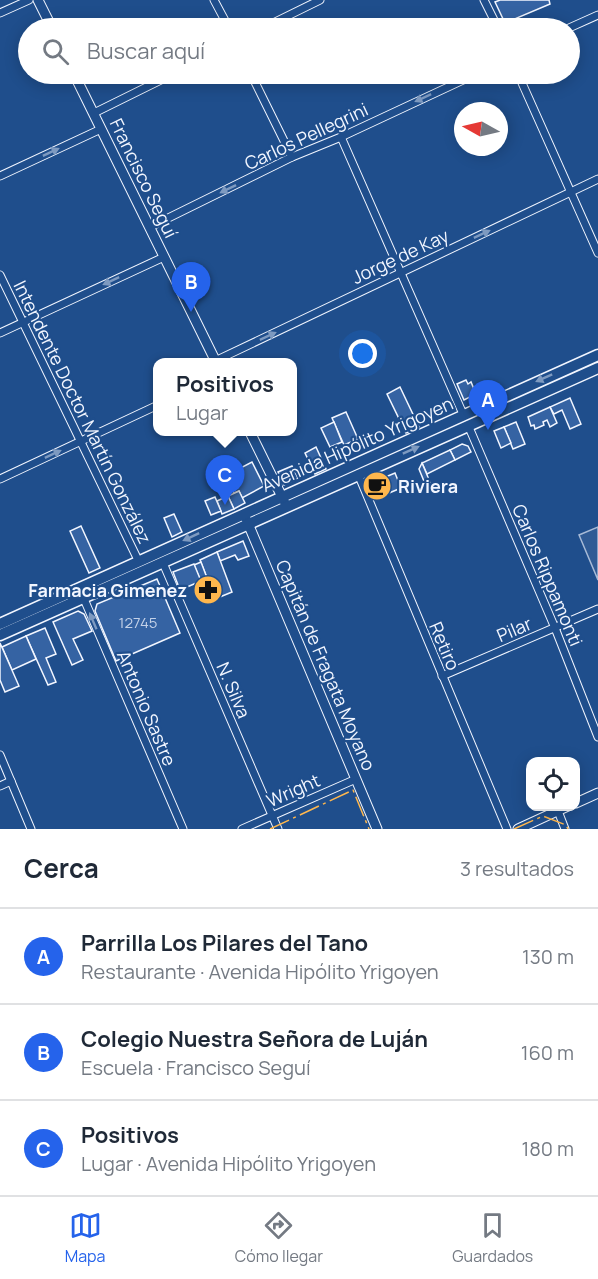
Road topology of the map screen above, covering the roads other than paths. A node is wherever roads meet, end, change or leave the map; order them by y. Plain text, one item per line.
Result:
1 (29, 0) edge
2 (38, 0) edge
3 (214, 0) edge
4 (320, 0) edge
5 (484, 0) edge
6 (0, 13) edge
7 (598, 15) edge
8 (47, 18) edge
9 (224, 18) edge
10 (283, 18) edge
11 (493, 18) edge
12 (580, 23) edge
13 (79, 84) edge
14 (152, 84) edge
15 (256, 84) edge
16 (455, 84) edge
17 (522, 84) edge
18 (94, 113) junction
19 (101, 129) junction
20 (341, 137) junction
21 (292, 157) junction
22 (0, 176) edge
23 (598, 180) edge
24 (571, 192) junction
25 (150, 227) junction
26 (598, 253) edge
27 (164, 257) junction
28 (401, 272) junction
29 (0, 275) edge
30 (23, 322) junction
31 (0, 333) edge
32 (214, 358) edge
33 (224, 358) edge
34 (597, 358) edge
35 (598, 369) edge
36 (153, 407) edge
37 (463, 414) junction
38 (468, 425) junction
39 (252, 436) edge
40 (81, 440) junction
41 (358, 474) junction
42 (0, 479) edge
43 (282, 497) junction
44 (286, 508) junction
45 (244, 514) junction
46 (249, 525) junction
47 (139, 562) junction
48 (163, 563) junction
49 (84, 598) junction
50 (598, 609) edge
51 (0, 624) edge
52 (555, 628) junction
53 (0, 635) edge
54 (442, 676) junction
55 (598, 737) edge
56 (0, 755) edge
57 (356, 778) junction
58 (11, 782) junction
59 (0, 786) edge
60 (598, 793) edge
61 (580, 801) edge
62 (558, 811) joint
63 (272, 816) junction
64 (31, 829) edge
65 (183, 829) edge
66 (242, 829) edge
67 (278, 829) edge
68 (377, 829) edge
69 (507, 829) edge
70 (518, 829) edge
71 (565, 829) edge

1 - 6 street
2 - 8 street
3 - 9 street
4 - 10 street
5 - 11 street
7 - 12 street
13 - 18 street, Francisco Seguí
14 - 18 street
15 - 21 street
16 -> 20 street, Carlos Pellegrini
17 - 24 street
18 - 19 street, Francisco Seguí
22 -> 19 street
19 - 25 street, Francisco Seguí
20 - 21 street, Carlos Pellegrini
20 - 28 street
21 -> 25 street, Carlos Pellegrini
23 - 24 street, Jorge de Kay
24 - 26 street
28 -> 24 street, Jorge de Kay
25 - 27 street, Francisco Seguí
27 -> 30 street
27 - 32 street, Francisco Seguí
33 -> 28 street, Jorge de Kay
28 - 37 street
29 - 30 street, Intendente Doctor Martín González
30 - 31 street
30 - 40 street, Intendente Doctor Martín González
34 -> 37 main road, Avenida Hipólito Yrigoyen
35 - 38 main road, Avenida Hipólito Yrigoyen
36 - 40 street
37 - 43 main road, Avenida Hipólito Yrigoyen
41 -> 38 main road, Avenida Hipólito Yrigoyen
38 - 52 street, Carlos Rippamonti
39 - 43 street
42 -> 40 street
40 - 47 street, Intendente Doctor Martín González
41 - 44 main road, Avenida Hipólito Yrigoyen
41 - 54 street, Retiro
43 - 44 street
43 - 45 main road, Avenida Hipólito Yrigoyen
44 - 46 main road, Avenida Hipólito Yrigoyen
45 - 46 street, Capitán de Fragata Moyano
45 -> 47 main road, Avenida Hipólito Yrigoyen
46 - 48 main road, Avenida Hipólito Yrigoyen
46 - 57 street, Capitán de Fragata Moyano
47 - 51 main road, Avenida Hipólito Yrigoyen
48 - 49 main road, Avenida Hipólito Yrigoyen
48 - 63 street, N. Silva
49 - 53 main road, Avenida Hipólito Yrigoyen
65 -> 49 street, Antonio Sastre
50 - 52 street, Pilar
52 - 54 street, Pilar
52 - 55 street, Carlos Rippamonti
54 - 69 street, Retiro
56 - 58 street
57 - 63 street, Wright
57 - 68 street, Capitán de Fragata Moyano
58 - 59 street
58 - 64 street
60 - 61 street
62 - 70 street
62 - 71 street
63 - 66 street, Wright
63 - 67 street, N. Silva

